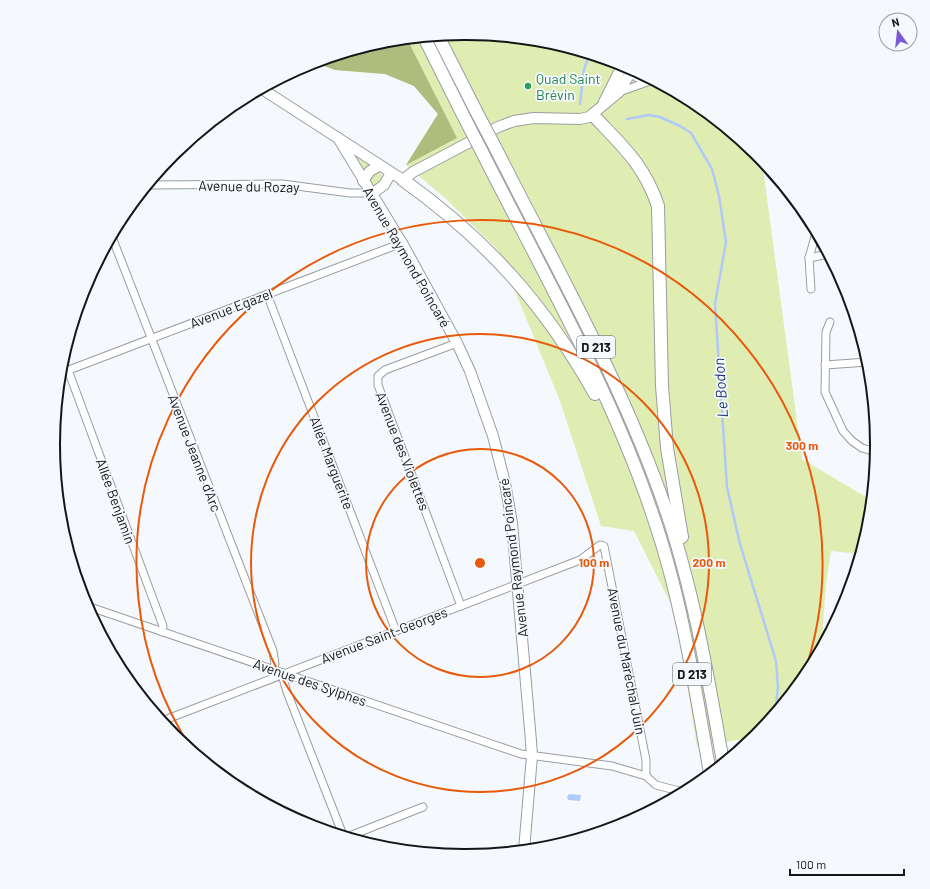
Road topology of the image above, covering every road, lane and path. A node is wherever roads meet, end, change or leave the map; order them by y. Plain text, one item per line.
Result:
1 (441, 41) edge
2 (427, 42) edge
3 (620, 71) edge
4 (630, 75) edge
5 (645, 83) edge
6 (267, 92) edge
7 (619, 92) junction
8 (604, 103) junction
9 (593, 115) junction
10 (338, 138) junction
11 (379, 166) junction
12 (391, 174) junction
13 (403, 180) junction
14 (363, 181) junction
15 (155, 185) edge
16 (373, 193) junction
17 (814, 240) edge
18 (114, 243) edge
19 (402, 243) junction
20 (822, 255) edge
21 (809, 258) junction
22 (811, 289) dead end
23 (268, 294) junction
24 (830, 322) dead end
25 (151, 339) junction
26 (457, 343) junction
27 (861, 362) edge
28 (825, 365) junction
29 (67, 371) edge
30 (66, 378) edge
31 (610, 409) junction
32 (870, 450) edge
33 (604, 546) joint
34 (680, 554) junction
35 (518, 584) junction
36 (461, 606) junction
37 (97, 612) edge
38 (396, 631) junction
39 (162, 632) junction
40 (273, 669) junction
41 (285, 674) junction
42 (168, 719) edge
43 (532, 756) junction
44 (722, 757) edge
45 (709, 767) edge
46 (646, 776) junction
47 (675, 790) edge
48 (423, 807) dead end
49 (341, 830) edge
50 (355, 834) edge
51 (524, 845) edge

1 - 34 highway, D 213, bridge
2 - 31 highway, D 213, bridge
3 - 8 street
4 - 7 street
5 - 7 street
6 - 10 street, Avenue Raymond Poincaré
7 - 8 street
8 - 9 street
9 - 13 street
9 - 34 highway
10 - 11 street, Avenue Raymond Poincaré
10 - 14 street, Avenue Raymond Poincaré
11 - 12 street, Avenue Raymond Poincaré
11 - 14 street
12 - 13 street, Avenue Raymond Poincaré
12 - 16 street
13 - 31 highway
14 - 16 street, Avenue Raymond Poincaré
15 - 16 street, Avenue du Rozay
16 - 19 street, Avenue Raymond Poincaré
17 - 21 street
18 - 25 street, Avenue Jeanne d'Arc
19 - 23 street, Avenue Egazel
19 - 26 street, Avenue Raymond Poincaré
20 - 21 street
21 - 22 street
23 - 25 street, Avenue Egazel
23 - 38 street, Allée Marguerite
24 - 28 street
25 - 29 street, Avenue Egazel
25 - 40 street, Avenue Jeanne d'Arc
26 - 35 street, Avenue Raymond Poincaré
26 - 36 street, Avenue des Violettes
27 - 28 street
28 - 32 street
30 - 39 street, Allée Benjamin
31 - 45 highway, D 213
33 - 35 street, Avenue Saint-Georges
33 - 46 street, Avenue du Maréchal Juin
34 - 44 highway, D 213
35 - 36 street, Avenue Saint-Georges
35 - 43 street, Avenue Raymond Poincaré
36 - 38 street, Avenue Saint-Georges
37 - 39 street, Avenue des Sylphes
38 - 41 street, Avenue Saint-Georges
39 - 40 street, Avenue des Sylphes
40 - 41 street, Avenue des Sylphes
41 - 42 street, Avenue Saint-Georges
41 - 43 street, Avenue des Sylphes
41 - 49 street
43 - 46 street, Avenue des Sylphes
43 - 51 street, Avenue Raymond Poincaré
46 - 47 street, Avenue des Sylphes
48 - 50 street

